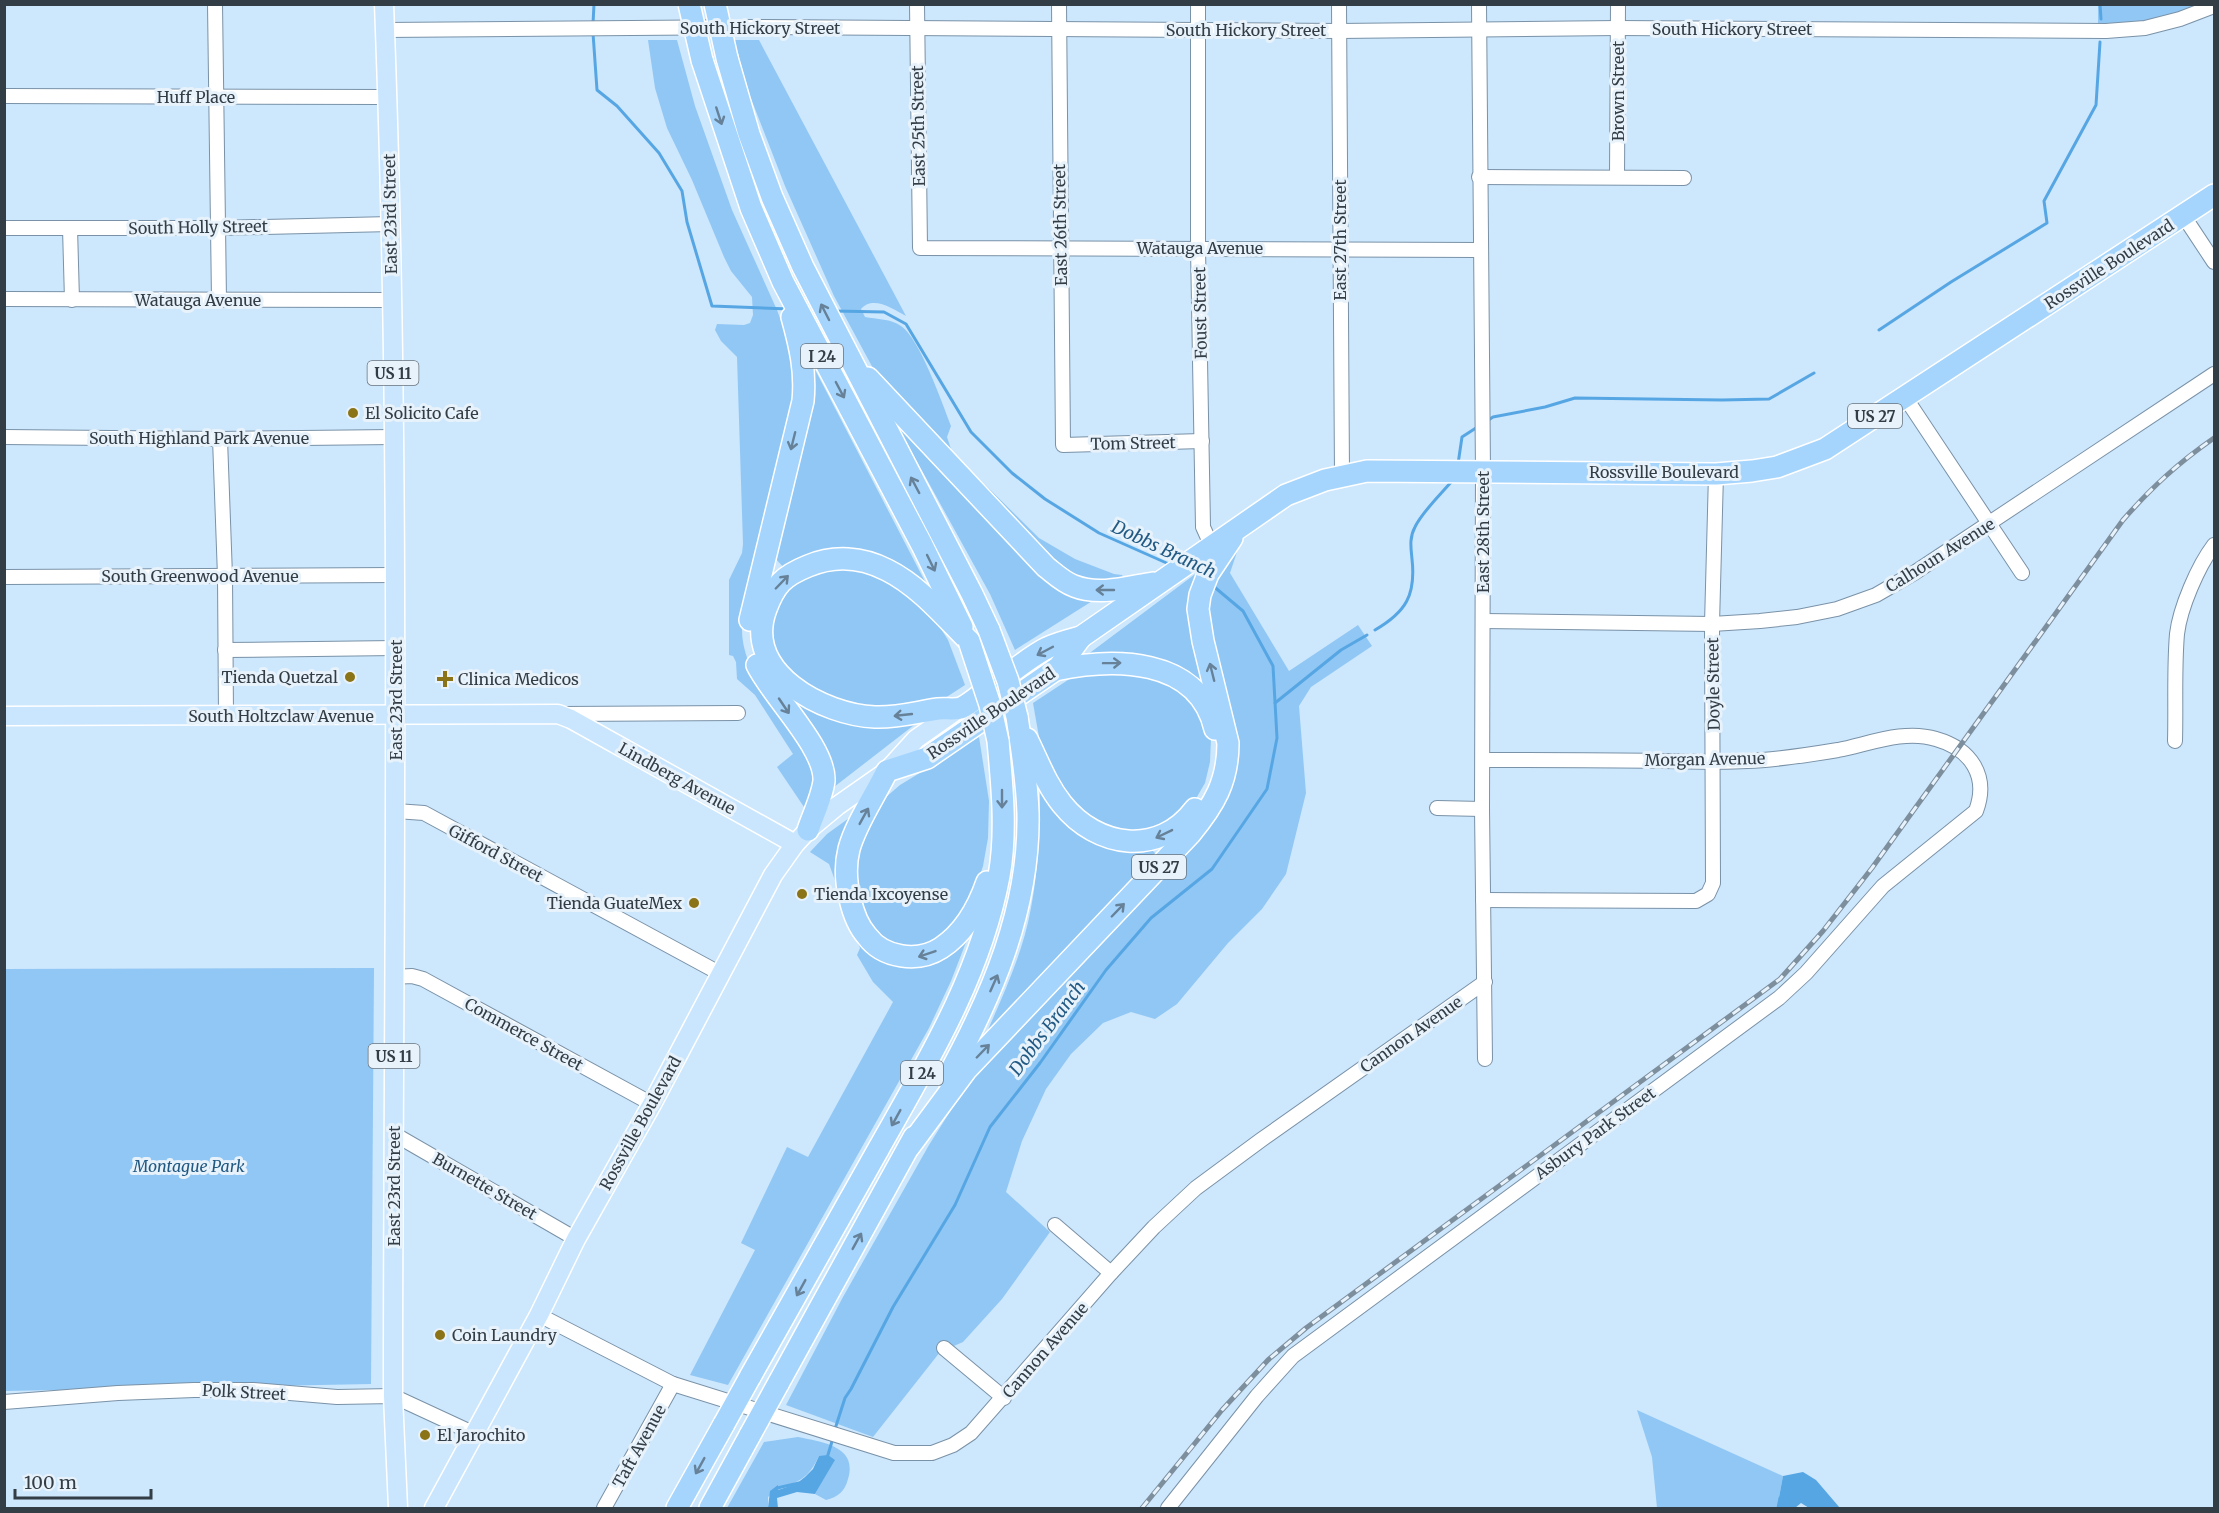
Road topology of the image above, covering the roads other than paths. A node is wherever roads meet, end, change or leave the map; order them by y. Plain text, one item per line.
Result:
1 (215, 4) edge
2 (384, 4) edge
3 (689, 4) edge
4 (715, 4) edge
5 (917, 4) edge
6 (1059, 4) edge
7 (1198, 4) edge
8 (1339, 4) edge
9 (1479, 4) edge
10 (1618, 4) edge
11 (2214, 6) edge
12 (1618, 28) junction
13 (918, 29) junction
14 (1059, 29) junction
15 (385, 30) junction
16 (1198, 30) junction
17 (1479, 30) junction
18 (1339, 31) junction
19 (4, 96) edge
20 (215, 97) junction
21 (388, 97) junction
22 (1479, 177) junction
23 (1617, 177) junction
24 (1684, 178) dead end
25 (2214, 195) edge
26 (2183, 215) junction
27 (391, 224) junction
28 (4, 228) edge
29 (70, 228) junction
30 (217, 228) junction
31 (1060, 247) junction
32 (920, 248) joint
33 (1198, 248) junction
34 (1340, 249) junction
35 (1480, 250) junction
36 (2214, 262) edge
37 (783, 282) junction
38 (4, 299) edge
39 (72, 300) junction
40 (219, 300) junction
41 (391, 300) junction
42 (845, 351) junction
43 (2214, 374) edge
44 (1905, 397) junction
45 (4, 437) edge
46 (394, 437) junction
47 (220, 439) junction
48 (1202, 441) junction
49 (1063, 445) joint
50 (1483, 472) junction
51 (1716, 474) junction
52 (1342, 475) junction
53 (1990, 524) junction
54 (1238, 528) junction
55 (2214, 545) edge
56 (1212, 547) junction
57 (1174, 573) junction
58 (2022, 573) dead end
59 (396, 575) junction
60 (225, 576) junction
61 (4, 577) edge
62 (1483, 621) junction
63 (1712, 624) junction
64 (1082, 637) junction
65 (969, 641) junction
66 (396, 648) junction
67 (225, 650) junction
68 (1054, 670) junction
69 (960, 708) junction
70 (738, 713) dead end
71 (558, 714) junction
72 (4, 716) edge
73 (226, 716) junction
74 (397, 716) junction
75 (1017, 717) junction
76 (2175, 741) dead end
77 (1958, 749) joint
78 (1483, 760) junction
79 (1714, 761) junction
80 (887, 771) junction
81 (1437, 808) dead end
82 (1482, 809) junction
83 (396, 811) junction
84 (801, 837) junction
85 (1002, 839) junction
86 (1482, 900) junction
87 (721, 974) junction
88 (393, 977) junction
89 (1485, 982) junction
90 (1485, 1059) dead end
91 (652, 1104) junction
92 (394, 1134) junction
93 (909, 1147) junction
94 (1055, 1224) dead end
95 (576, 1239) junction
96 (1111, 1273) junction
97 (539, 1315) junction
98 (944, 1348) dead end
99 (674, 1384) junction
100 (393, 1396) junction
101 (1004, 1398) junction
102 (4, 1402) edge
103 (475, 1434) junction
104 (433, 1506) edge
105 (396, 1507) edge
106 (604, 1509) edge
107 (677, 1509) edge
108 (710, 1509) edge
109 (1168, 1509) edge

1 - 20 street
2 - 15 main road, East 23rd Street / US 11
3 -> 37 highway, I 24, bridge
42 -> 4 highway, I 24, bridge
5 - 13 street, East 25th Street
6 - 14 street, East 26th Street
7 - 16 street, Foust Street
8 - 18 street, East 27th Street
9 - 17 street, East 28th Street
10 - 12 street, Brown Street
11 - 12 street, South Hickory Street
12 - 17 street, South Hickory Street
12 - 23 street, Brown Street
13 - 14 street, South Hickory Street
13 - 15 street, South Hickory Street
13 - 32 street, East 25th Street
14 - 16 street, South Hickory Street
14 - 31 street, East 26th Street
15 - 21 main road, East 23rd Street / US 11
16 - 18 street, South Hickory Street
16 - 33 street, Foust Street
17 - 18 street, South Hickory Street
17 - 22 street, East 28th Street
18 - 34 street, East 27th Street
19 - 20 street, Huff Place
20 - 21 street, Huff Place
20 - 30 street
21 - 27 main road, East 23rd Street / US 11
22 - 23 street
22 - 35 street, East 28th Street
23 - 24 street
25 - 26 highway, Rossville Boulevard / US 27
26 - 36 street
26 - 44 highway, Rossville Boulevard / US 27
27 - 30 street, South Holly Street
27 - 41 main road, East 23rd Street / US 11
28 - 29 street, South Holly Street
29 - 30 street, South Holly Street
29 - 39 street
30 - 40 street
31 - 32 street, Watauga Avenue
31 - 33 street, Watauga Avenue
31 - 49 street, East 26th Street
33 - 34 street, Watauga Avenue
33 - 48 street, Foust Street
34 - 35 street, Watauga Avenue
34 - 52 street, East 27th Street
35 - 50 street, East 28th Street
37 -> 65 highway, I 24
37 -> 84 highway
38 - 39 street, Watauga Avenue
39 - 40 street, Watauga Avenue
40 - 41 street, Watauga Avenue
41 - 46 main road, East 23rd Street / US 11
57 -> 42 highway
75 -> 42 highway, I 24, bridge
43 - 53 street, Calhoun Avenue
44 - 51 highway, Rossville Boulevard / US 27
44 - 53 street
45 - 47 street, South Highland Park Avenue
46 - 47 street, South Highland Park Avenue
46 - 59 main road, East 23rd Street / US 11
47 - 60 street
48 - 49 street, Tom Street
48 - 56 street, Foust Street
50 - 51 highway, Rossville Boulevard / US 27
50 - 52 highway, Rossville Boulevard / US 27
50 - 62 street, East 28th Street
51 - 63 street, Doyle Street
52 - 54 highway, Rossville Boulevard / US 27
53 - 58 street
53 - 63 street, Calhoun Avenue
54 - 56 highway, Rossville Boulevard / US 27
93 -> 54 highway, US 27
55 - 76 street
56 - 57 highway, Rossville Boulevard / US 27
57 - 64 highway, Rossville Boulevard / US 27
59 - 60 street, South Greenwood Avenue
59 - 66 main road, East 23rd Street / US 11
60 - 61 street, South Greenwood Avenue
60 - 67 street
62 - 63 street, Calhoun Avenue
62 - 78 street, East 28th Street
63 - 79 street, Doyle Street
64 - 68 highway, Rossville Boulevard
64 -> 69 highway, Rossville Boulevard / US 27
69 -> 65 highway, US 27
65 -> 85 highway, I 24, bridge
66 - 67 street
66 - 74 main road, East 23rd Street / US 11
67 - 73 street
68 -> 75 highway
68 - 80 highway, Rossville Boulevard
69 - 80 main road, Rossville Boulevard
70 - 71 street, South Holtzclaw Avenue
71 - 74 main road, South Holtzclaw Avenue
71 - 84 main road, Lindberg Avenue
72 - 73 main road, South Holtzclaw Avenue
73 - 74 main road, South Holtzclaw Avenue
74 - 83 main road, East 23rd Street / US 11
93 -> 75 highway, I 24
77 - 79 street, Morgan Avenue
77 - 109 street, Asbury Park Street
78 - 79 street, Morgan Avenue
78 - 82 street, East 28th Street
79 - 86 street, Doyle Street
80 - 84 main road, Rossville Boulevard
85 -> 80 highway
81 - 82 street
82 - 86 street, East 28th Street
83 - 87 street, Gifford Street
83 - 88 main road, East 23rd Street / US 11
84 - 87 main road, Rossville Boulevard
85 -> 107 highway, I 24, bridge
86 - 89 street, East 28th Street
87 - 91 main road, Rossville Boulevard
88 - 91 street, Commerce Street
88 - 92 main road, East 23rd Street / US 11
89 - 90 street, East 28th Street
89 - 96 street, Cannon Avenue
91 - 95 main road, Rossville Boulevard
92 - 95 street, Burnette Street
92 - 100 main road, East 23rd Street / US 11
108 -> 93 highway, I 24, bridge
94 - 96 street
95 - 97 main road, Rossville Boulevard
96 - 101 street, Cannon Avenue
97 - 99 street, Cannon Avenue
97 - 103 main road, Rossville Boulevard
98 - 101 street
99 - 101 street, Cannon Avenue
99 - 106 street, Taft Avenue
100 - 102 street, Polk Street
100 - 103 street, Polk Street
100 - 105 main road, East 23rd Street / US 11
103 - 104 main road, Rossville Boulevard

